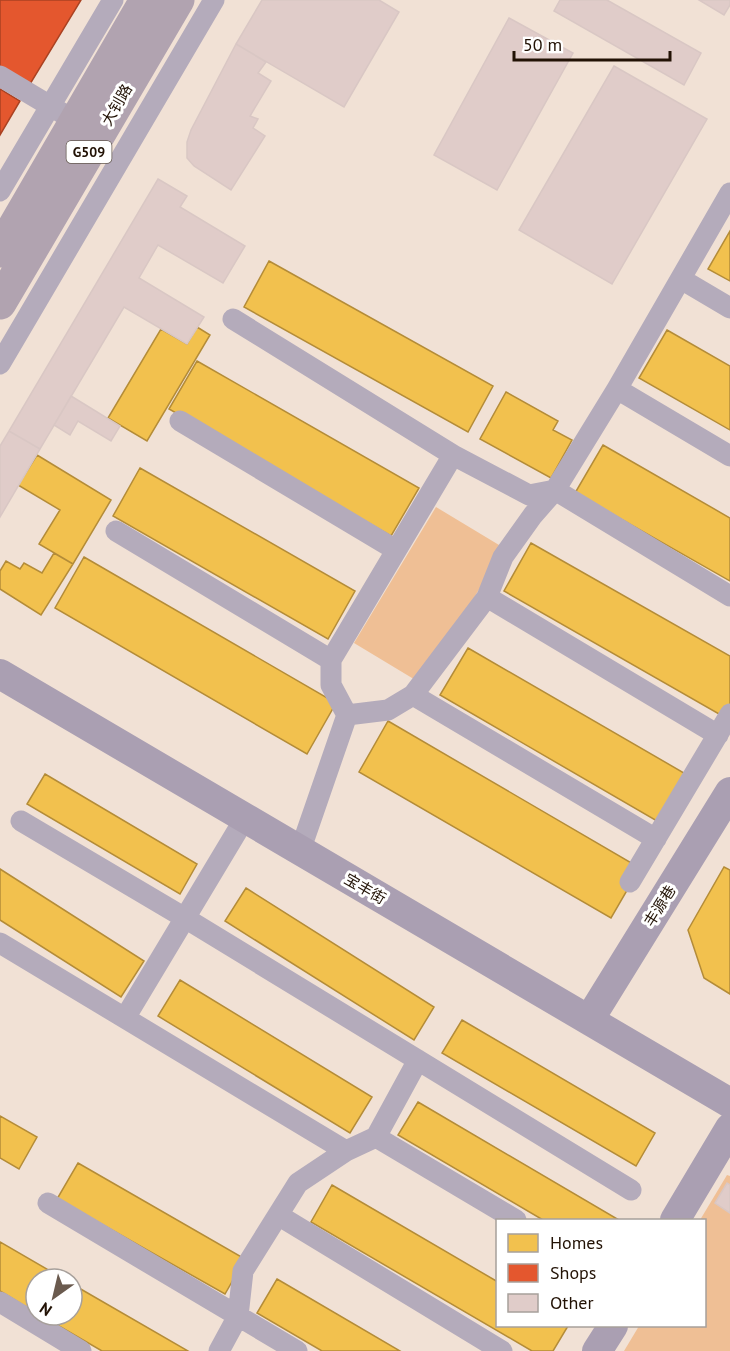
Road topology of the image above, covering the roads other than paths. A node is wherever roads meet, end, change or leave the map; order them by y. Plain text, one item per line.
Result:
1 (112, 0) edge
2 (146, 0) edge
3 (178, 0) edge
4 (214, 0) edge
5 (0, 76) edge
6 (63, 114) junction
7 (0, 191) edge
8 (730, 193) edge
9 (0, 251) edge
10 (681, 279) junction
11 (0, 303) edge
12 (730, 308) edge
13 (233, 319) dead end
14 (0, 364) edge
15 (617, 389) junction
16 (180, 421) dead end
17 (453, 455) junction
18 (730, 456) edge
19 (555, 490) junction
20 (116, 531) dead end
21 (396, 550) junction
22 (730, 596) edge
23 (487, 597) junction
24 (331, 660) junction
25 (0, 674) edge
26 (413, 695) junction
27 (730, 714) edge
28 (347, 715) junction
29 (718, 735) junction
30 (730, 792) edge
31 (245, 818) junction
32 (21, 821) dead end
33 (656, 838) junction
34 (300, 851) junction
35 (630, 882) dead end
36 (185, 918) junction
37 (0, 943) edge
38 (125, 1017) junction
39 (589, 1020) junction
40 (418, 1060) junction
41 (730, 1103) edge
42 (730, 1128) edge
43 (376, 1137) junction
44 (346, 1151) junction
45 (631, 1191) dead end
46 (48, 1203) dead end
47 (278, 1215) junction
48 (513, 1219) edge
49 (676, 1219) edge
50 (0, 1302) edge
51 (238, 1316) junction
52 (612, 1327) edge
53 (81, 1351) edge
54 (219, 1351) edge
55 (297, 1351) edge
56 (502, 1351) edge
57 (597, 1351) edge

1 - 6 street
2 - 6 highway, 大钊路 / G509
3 - 11 highway, 大钊路 / G509
4 - 14 street
5 - 6 street
6 - 7 street
6 - 9 highway, 大钊路 / G509
8 - 10 street
10 - 12 street
10 - 15 street
13 - 17 street
15 - 18 street
15 - 19 street
16 - 21 street
17 - 19 street
17 - 21 street
19 - 22 street
19 - 23 street
20 - 24 street
21 - 24 street
23 - 26 street
23 - 29 street
24 - 28 street
25 - 31 street, 宝丰街
26 - 28 street
26 - 33 street
27 - 29 street
28 - 34 street
29 - 33 street
30 - 39 street, 丰源巷
31 - 34 street, 宝丰街
31 - 36 street
32 - 36 street
33 - 35 street
34 - 39 street, 宝丰街
36 - 38 street
36 - 40 street
37 - 38 street
38 - 44 street
39 - 41 street, 宝丰街
40 - 43 street
40 - 45 street
42 - 49 street
43 - 44 street
43 - 48 street
44 - 47 street
46 - 51 street
47 - 51 street
47 - 56 street
50 - 53 street
51 - 54 street
51 - 55 street
52 - 57 street

